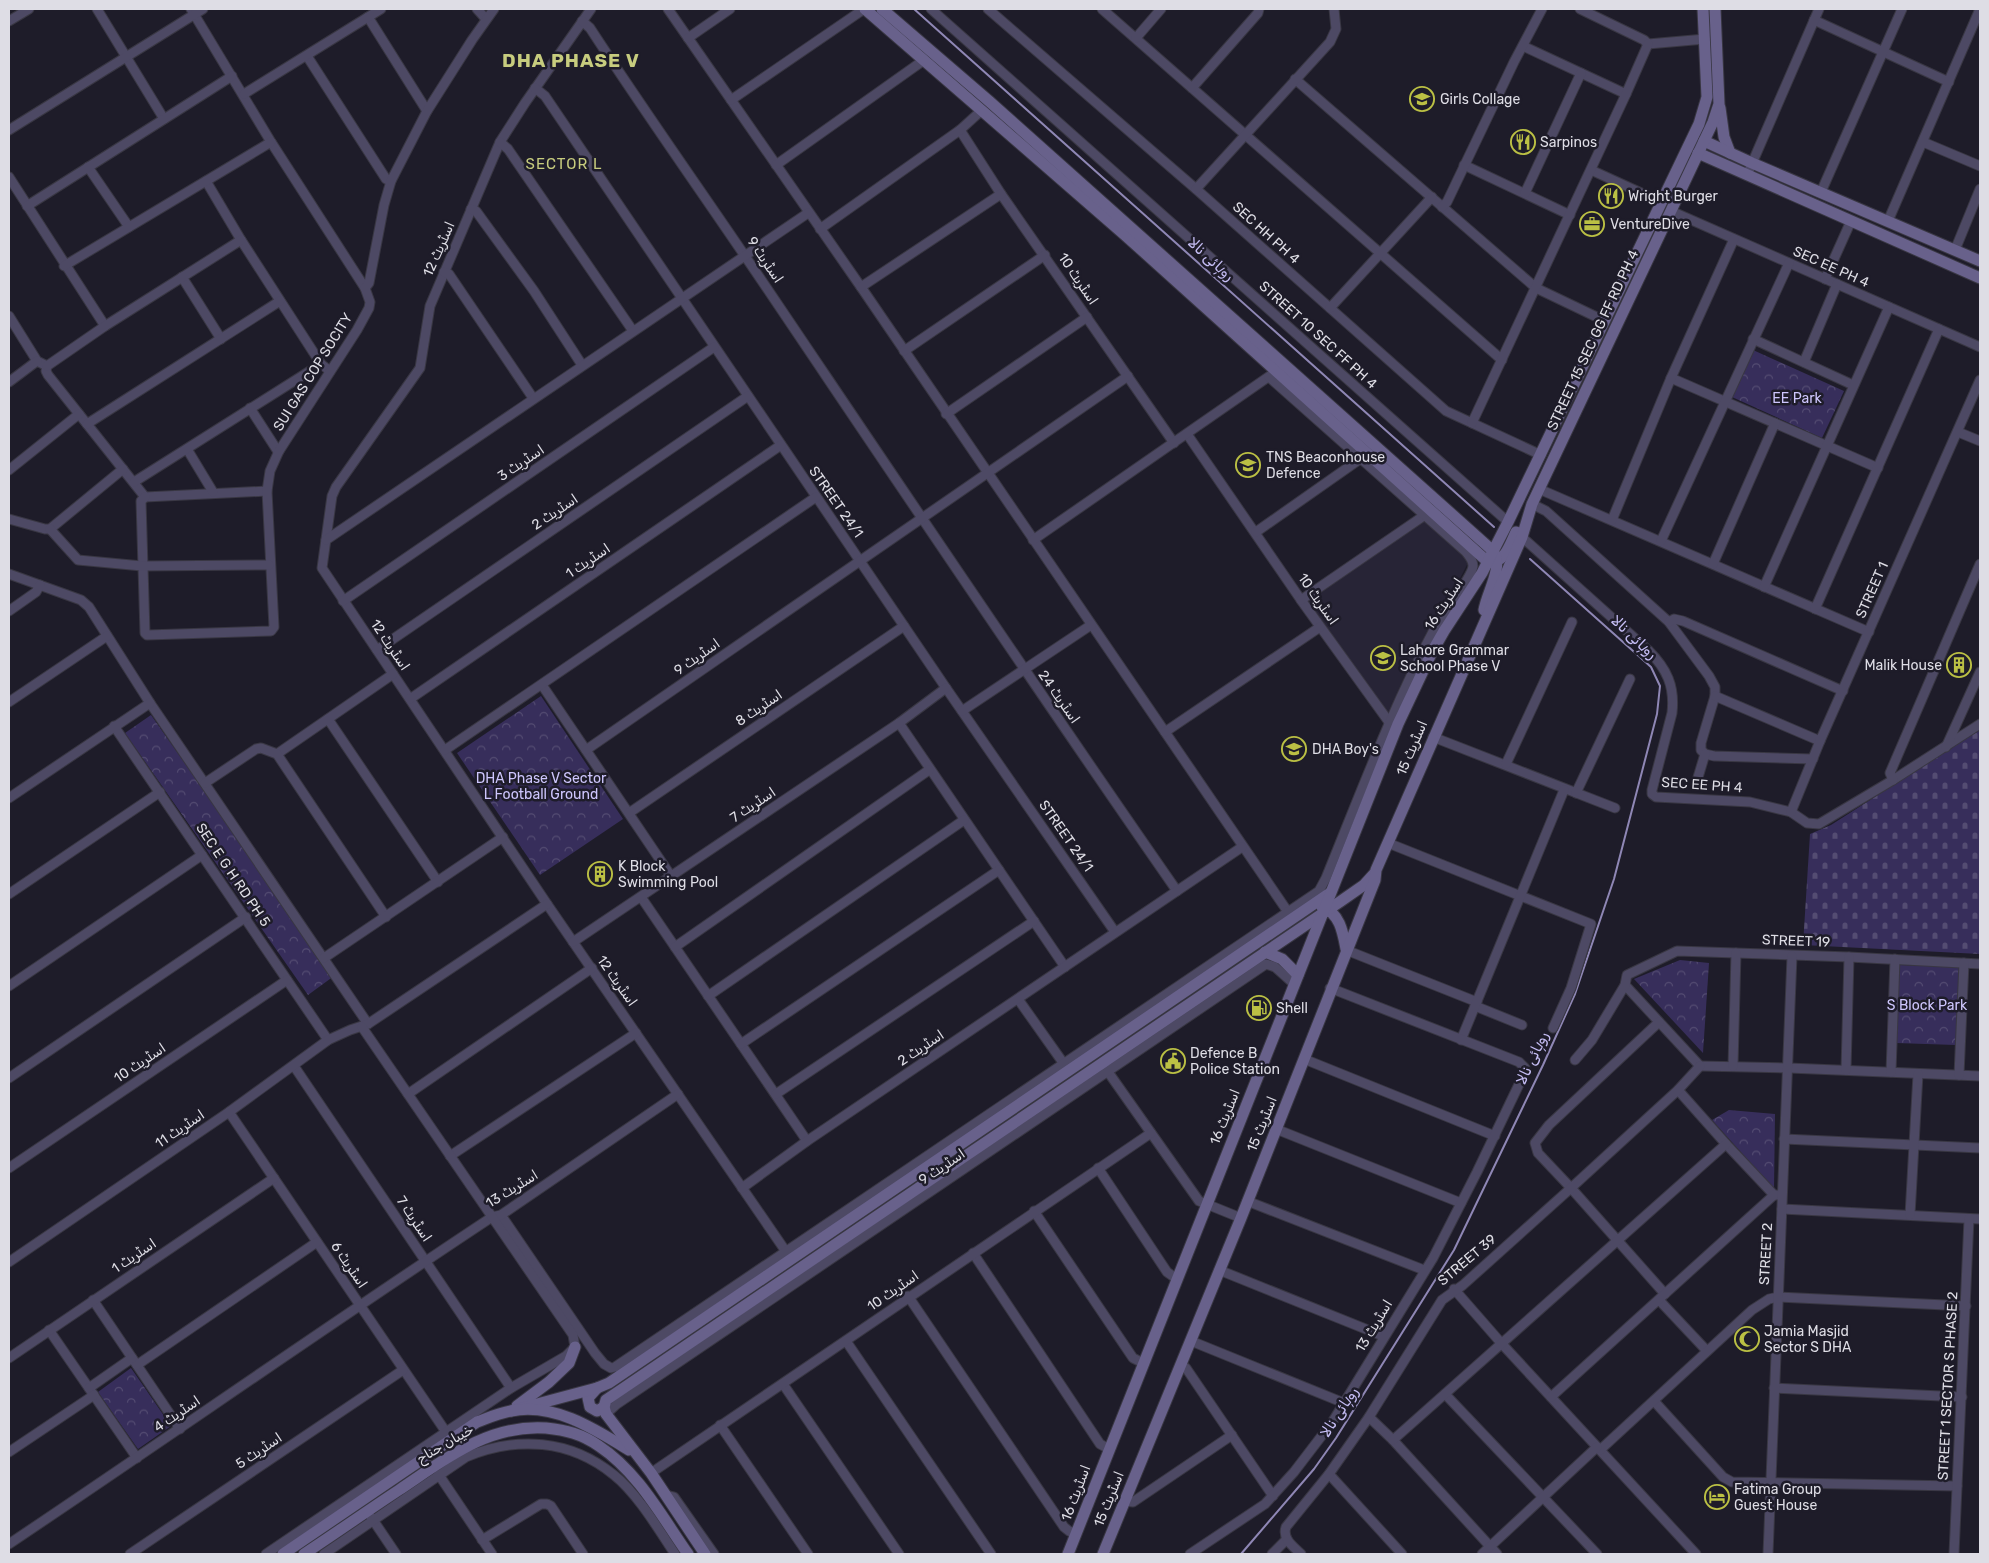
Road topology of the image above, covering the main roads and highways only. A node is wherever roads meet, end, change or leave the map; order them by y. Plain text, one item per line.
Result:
1 (865, 9) edge
2 (882, 9) edge
3 (1703, 9) edge
4 (1715, 9) edge
5 (1719, 104) junction
6 (1704, 141) junction
7 (1698, 153) junction
8 (1730, 153) junction
9 (1980, 261) edge
10 (1980, 278) edge
11 (1527, 517) junction
12 (1492, 558) junction
13 (1508, 568) joint
14 (1481, 628) junction
15 (1376, 870) junction
16 (1327, 904) junction
17 (1346, 950) junction
18 (1262, 959) junction
19 (1296, 980) junction
20 (575, 1347) road end
21 (597, 1388) junction
22 (511, 1410) junction
23 (605, 1410) junction
24 (636, 1454) junction
25 (283, 1554) edge
26 (304, 1554) edge
27 (688, 1554) edge
28 (705, 1554) edge
29 (1068, 1554) edge
30 (1103, 1554) edge

1 - 12 main road
2 - 12 main road
3 - 12 main road
4 - 5 main road, STREET 15 SEC GG FF RD PH 4
5 - 6 main road, STREET 15 SEC GG FF RD PH 4
5 - 8 main road
6 - 7 main road, STREET 15 SEC GG FF RD PH 4
6 - 8 main road
7 - 10 main road
7 - 11 main road, STREET 15 SEC GG FF RD PH 4
8 - 9 main road
11 - 12 main road
11 - 13 main road, STREET 15 SEC GG FF RD PH 4
12 - 14 main road
12 - 16 main road, اسٹریٹ 16
13 - 14 main road, اسٹریٹ 15
14 - 15 main road, اسٹریٹ 15
15 - 16 main road
15 - 17 main road, اسٹریٹ 15
16 - 17 main road
16 - 18 main road
16 - 19 main road, اسٹریٹ 16
16 - 21 main road
17 - 30 main road, اسٹریٹ 15
18 - 19 main road
18 - 23 main road
19 - 29 main road, اسٹریٹ 16
20 - 22 main road
21 - 22 main road
21 - 23 main road
22 - 24 main road, خیبان جناح
22 - 25 main road, خیبان جناح
23 - 24 main road, خیبان جناح
24 - 28 main road, خیبان جناح
26 - 27 main road, خیبان جناح

